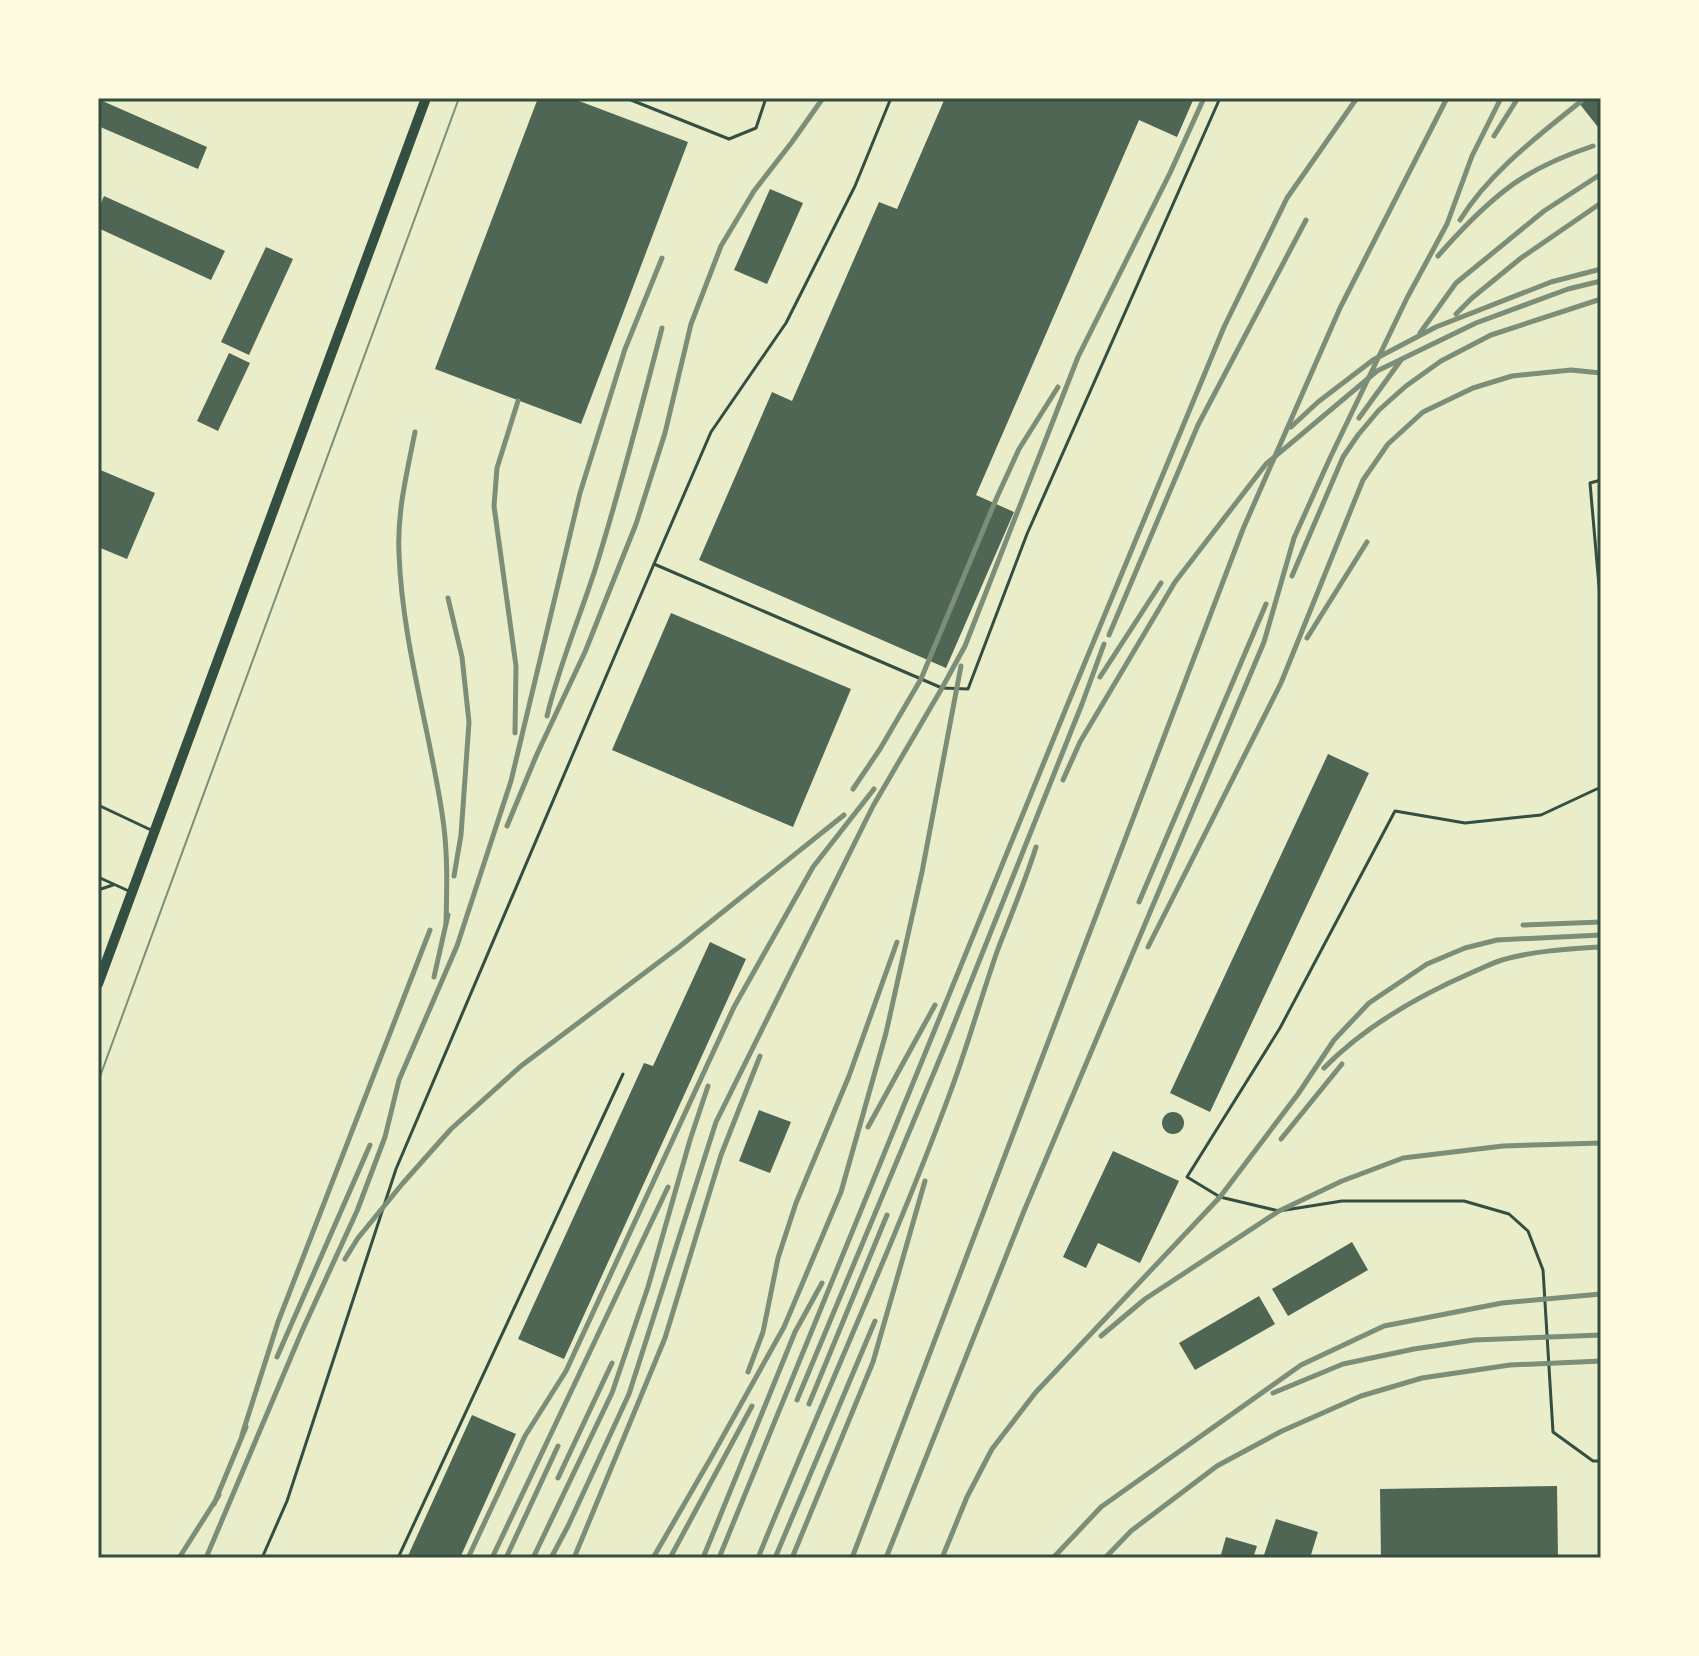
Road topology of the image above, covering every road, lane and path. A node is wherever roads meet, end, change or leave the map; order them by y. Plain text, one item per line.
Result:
1 (426, 98) edge
2 (626, 98) edge
3 (766, 98) edge
4 (891, 98) edge
5 (1220, 98) edge
6 (1601, 480) edge
7 (654, 564) junction
8 (1601, 609) edge
9 (1601, 787) edge
10 (98, 805) edge
11 (154, 831) junction
12 (98, 877) edge
13 (114, 884) junction
14 (98, 890) edge
15 (131, 892) junction
16 (98, 984) edge
17 (623, 1074) dead end
18 (1601, 1461) edge
19 (262, 1558) edge
20 (398, 1558) edge

1 - 11 main road
2 - 3 lane
4 - 7 lane
5 - 7 lane
6 - 8 lane
7 - 19 lane
9 - 18 lane
10 - 11 lane
11 - 15 main road
12 - 13 lane
13 - 14 lane
13 - 15 lane
15 - 16 main road
17 - 20 lane

